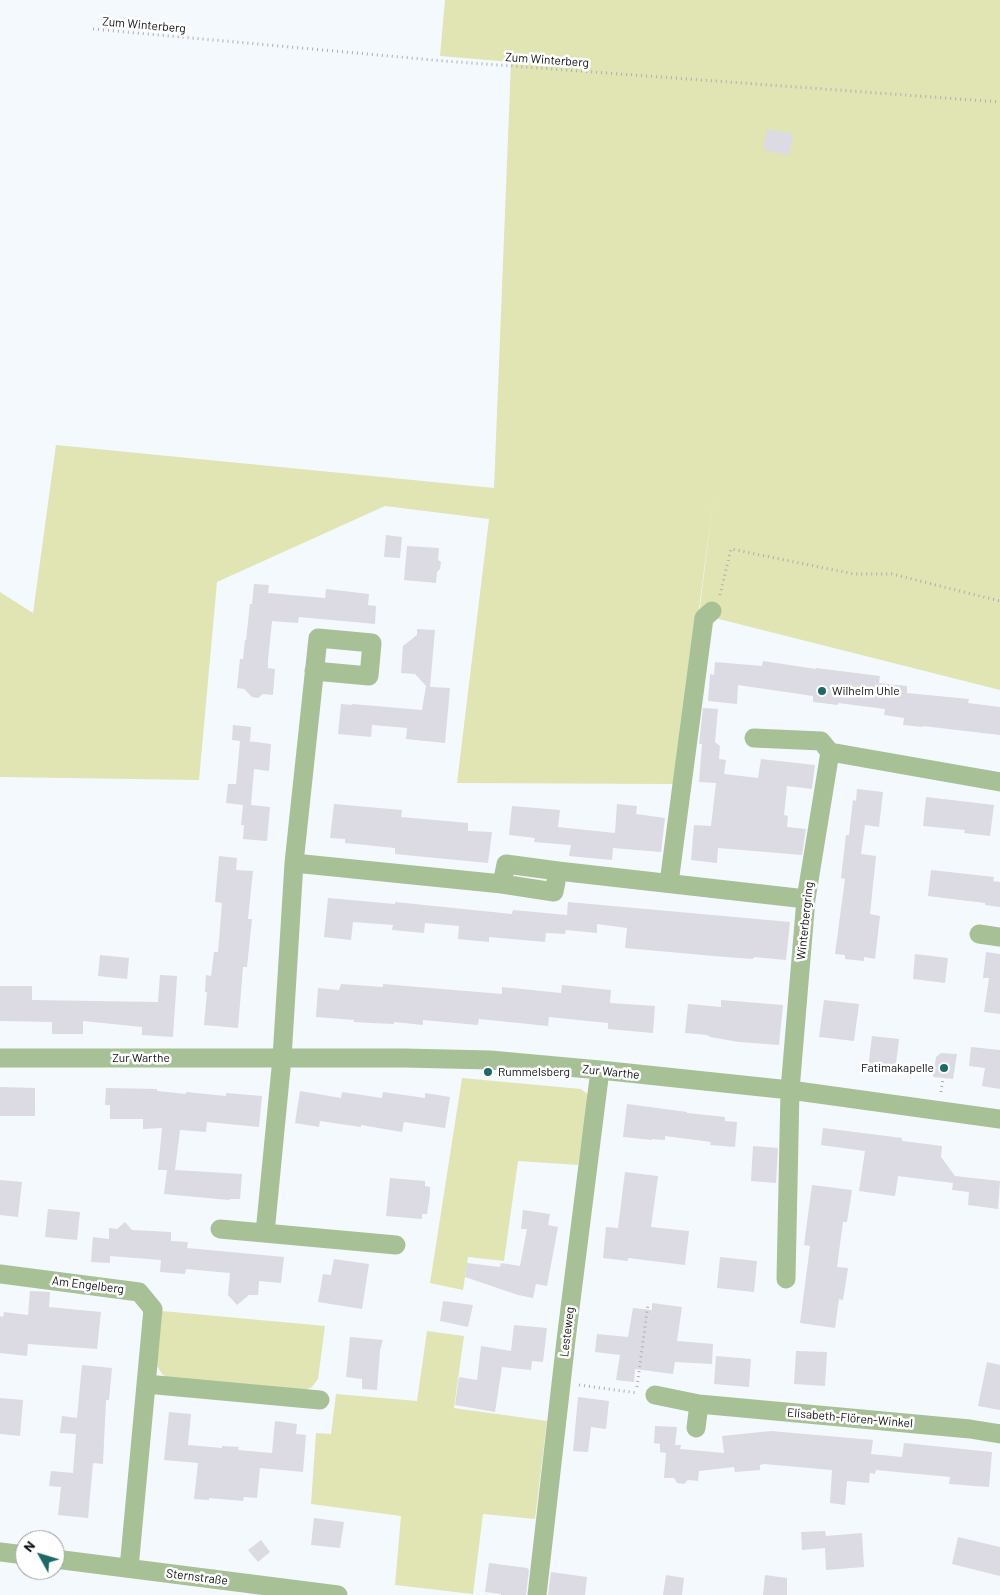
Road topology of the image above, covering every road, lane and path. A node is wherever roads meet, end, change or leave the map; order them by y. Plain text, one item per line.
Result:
1 (93, 29) dead end
2 (1000, 102) edge
3 (1000, 601) edge
4 (712, 611) joint
5 (314, 671) dead end
6 (754, 738) dead end
7 (830, 752) junction
8 (1000, 782) edge
9 (294, 863) junction
10 (670, 883) junction
11 (806, 899) junction
12 (979, 934) dead end
13 (1000, 937) edge
14 (0, 1058) edge
15 (282, 1058) junction
16 (600, 1070) junction
17 (790, 1090) junction
18 (1000, 1119) edge
19 (220, 1229) dead end
20 (265, 1233) junction
21 (396, 1245) dead end
22 (0, 1274) edge
23 (786, 1279) dead end
24 (648, 1304) dead end
25 (561, 1382) junction
26 (146, 1384) junction
27 (636, 1393) junction
28 (656, 1395) joint
29 (320, 1400) dead end
30 (699, 1404) junction
31 (696, 1428) dead end
32 (1000, 1434) edge
33 (0, 1552) edge
34 (15, 1554) edge
35 (65, 1560) edge
36 (129, 1568) junction
37 (338, 1595) edge
38 (537, 1595) edge

1 - 2 path, Zum Winterberg
3 - 4 path
4 - 10 street
5 - 9 street
6 - 7 street
7 - 8 street
7 - 11 street, Winterbergring
9 - 10 street
9 - 15 street
10 - 11 street
11 - 17 street, Winterbergring
12 - 13 street
14 - 15 street, Zur Warthe
15 - 16 street, Zur Warthe
15 - 20 street
16 - 17 street, Zur Warthe
16 - 25 street, Lesteweg
17 - 18 street, Zur Warthe
17 - 23 street
19 - 20 street
20 - 21 street
22 - 26 street, Am Engelberg
24 - 27 path
25 - 27 path
25 - 38 street, Lesteweg
26 - 29 street
26 - 36 street, Am Engelberg
27 - 28 path
28 - 30 street, Elisabeth-Flören-Winkel
30 - 31 street
30 - 32 street, Elisabeth-Flören-Winkel
33 - 34 street
35 - 36 street, Sternstraße
36 - 37 street, Sternstraße

